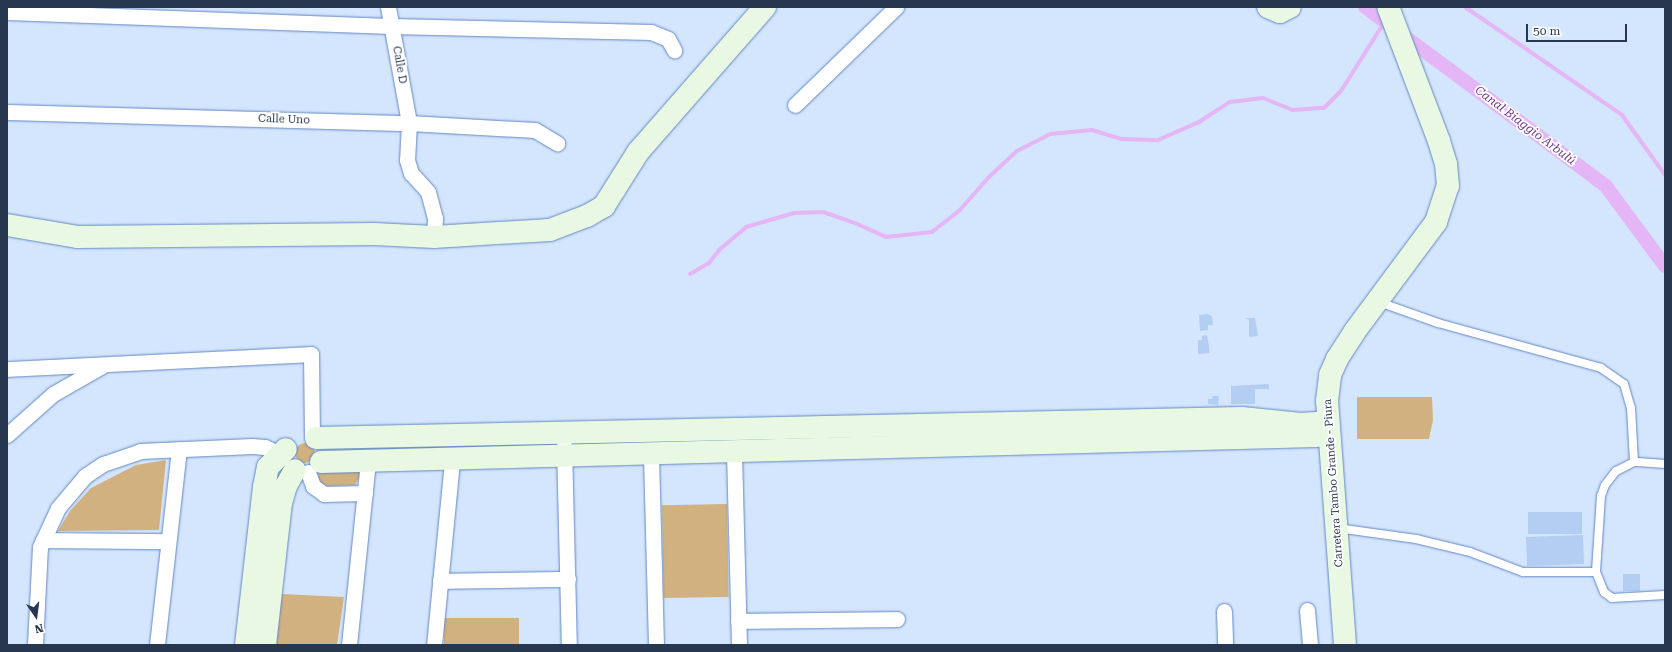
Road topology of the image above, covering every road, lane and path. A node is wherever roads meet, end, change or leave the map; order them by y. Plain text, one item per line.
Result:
1 (388, 7) edge
2 (765, 7) edge
3 (896, 7) edge
4 (1268, 7) edge
5 (1290, 7) edge
6 (1388, 7) edge
7 (7, 12) edge
8 (391, 26) junction
9 (674, 50) dead end
10 (795, 104) dead end
11 (7, 112) edge
12 (409, 123) junction
13 (557, 143) dead end
14 (7, 226) edge
15 (434, 237) junction
16 (1379, 302) junction
17 (106, 364) junction
18 (7, 369) edge
19 (1328, 429) junction
20 (564, 432) junction
21 (7, 434) edge
22 (314, 437) junction
23 (179, 449) junction
24 (283, 451) junction
25 (734, 453) junction
26 (651, 455) junction
27 (564, 457) junction
28 (452, 460) junction
29 (368, 462) junction
30 (1634, 462) junction
31 (1665, 464) edge
32 (308, 468) junction
33 (365, 493) junction
34 (1337, 528) junction
35 (43, 540) junction
36 (168, 541) junction
37 (1596, 572) junction
38 (568, 579) junction
39 (440, 581) junction
40 (1665, 594) edge
41 (1307, 610) dead end
42 (1224, 611) dead end
43 (897, 619) dead end
44 (738, 621) junction
45 (35, 645) edge
46 (157, 645) edge
47 (246, 645) edge
48 (265, 645) edge
49 (349, 645) edge
50 (434, 645) edge
51 (569, 645) edge
52 (656, 645) edge
53 (739, 645) edge
54 (1225, 645) edge
55 (1310, 645) edge
56 (1345, 645) edge

1 - 8 street, Calle D
2 - 15 street
3 - 10 street
4 - 5 street
6 - 16 street, Carretera Tambo Grande - Piura
7 - 8 street
8 - 9 street
8 - 12 street, Calle D
11 - 12 street, Calle Uno
12 - 13 street, Calle Uno
12 - 15 street, Calle D
14 - 15 street
16 - 19 street, Carretera Tambo Grande - Piura
16 - 30 lane
17 - 18 street
17 - 21 street
17 - 22 street
19 - 20 street
19 - 25 street
19 - 34 street, Carretera Tambo Grande - Piura
20 - 22 street
20 - 27 street
22 - 24 street
22 - 32 street
23 - 24 street
23 - 35 street
23 - 36 street
24 - 32 street
24 - 47 street
25 - 26 street
25 - 44 street
26 - 27 street
26 - 52 street
27 - 28 street
27 - 38 street
28 - 29 street
28 - 39 street
29 - 32 street
29 - 33 street
30 - 31 lane
30 - 37 lane
32 - 33 street
32 - 48 street
33 - 49 street
34 - 37 lane
34 - 56 street, Carretera Tambo Grande - Piura
35 - 36 street
35 - 45 street
36 - 46 street
37 - 40 lane
38 - 39 street
38 - 51 street
39 - 50 street
41 - 55 street
42 - 54 street
43 - 44 street
44 - 53 street

